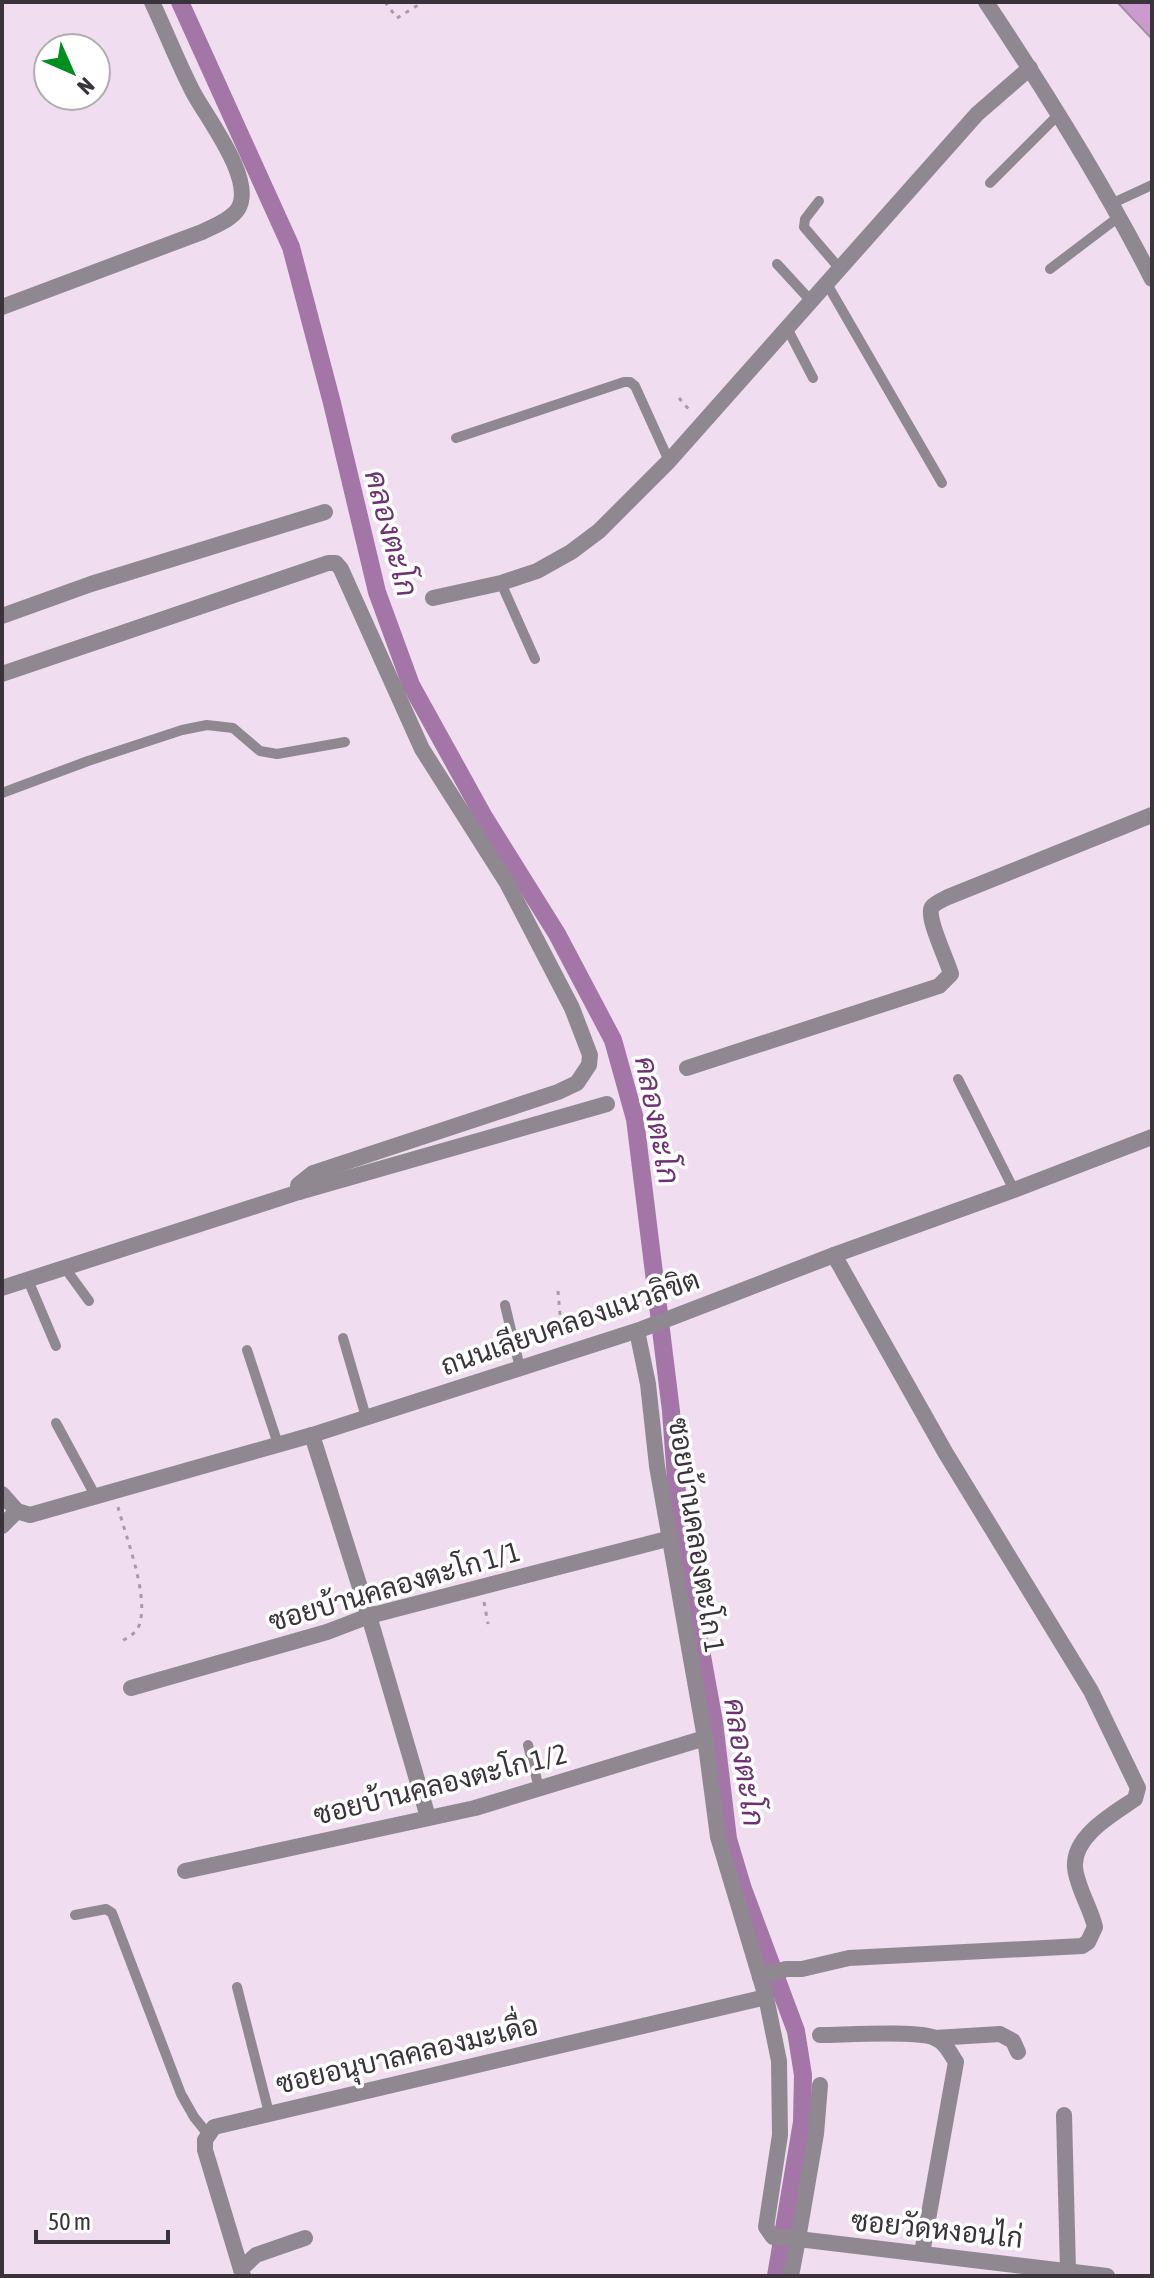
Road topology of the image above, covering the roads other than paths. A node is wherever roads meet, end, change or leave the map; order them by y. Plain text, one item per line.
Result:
1 (152, 2) edge
2 (986, 2) edge
3 (1030, 68) junction
4 (1059, 114) junction
5 (990, 183) dead end
6 (1152, 185) edge
7 (819, 201) dead end
8 (1116, 210) junction
9 (777, 264) dead end
10 (840, 269) junction
11 (1050, 269) dead end
12 (1152, 279) edge
13 (827, 284) junction
14 (811, 301) junction
15 (2, 307) edge
16 (787, 328) junction
17 (813, 378) dead end
18 (456, 438) dead end
19 (669, 461) junction
20 (942, 483) dead end
21 (325, 512) dead end
22 (501, 583) junction
23 (433, 598) dead end
24 (2, 616) edge
25 (535, 659) dead end
26 (2, 674) edge
27 (345, 742) dead end
28 (2, 793) edge
29 (1152, 815) edge
30 (687, 1068) dead end
31 (958, 1079) dead end
32 (607, 1104) dead end
33 (1152, 1137) edge
34 (1014, 1190) junction
35 (299, 1192) junction
36 (834, 1255) junction
37 (65, 1268) junction
38 (28, 1280) junction
39 (2, 1288) edge
40 (89, 1301) dead end
41 (505, 1305) dead end
42 (640, 1330) junction
43 (343, 1338) dead end
44 (56, 1346) dead end
45 (247, 1350) dead end
46 (520, 1368) junction
47 (366, 1417) junction
48 (56, 1423) dead end
49 (312, 1435) junction
50 (278, 1444) junction
51 (2, 1494) edge
52 (96, 1497) junction
53 (17, 1511) junction
54 (2, 1526) edge
55 (671, 1538) junction
56 (369, 1616) junction
57 (131, 1688) dead end
58 (705, 1738) junction
59 (528, 1745) dead end
60 (539, 1788) junction
61 (428, 1817) junction
62 (185, 1871) dead end
63 (75, 1915) dead end
64 (763, 1976) junction
65 (237, 1987) dead end
66 (766, 1997) junction
67 (820, 2035) dead end
68 (935, 2038) junction
69 (1018, 2052) dead end
70 (820, 2085) dead end
71 (269, 2113) junction
72 (1064, 2115) dead end
73 (207, 2133) junction
74 (305, 2238) dead end
75 (796, 2239) junction
76 (922, 2253) junction
77 (1068, 2270) junction
78 (242, 2272) edge
79 (791, 2276) edge
80 (1101, 2276) edge

1 - 15 street
2 - 3 street
3 - 4 street
3 - 10 street
4 - 5 lane
4 - 8 street
6 - 8 lane
7 - 10 lane
8 - 11 lane
8 - 12 street
9 - 14 lane
10 - 13 street
13 - 14 street
13 - 20 lane
14 - 16 street
16 - 17 lane
16 - 19 street
18 - 19 lane
19 - 22 street
21 - 24 street
22 - 23 street
22 - 25 lane
26 - 35 street
27 - 28 lane
29 - 30 street
31 - 34 lane
32 - 35 street
33 - 34 street, ถนนเลียบคลองแนวลิขิต
34 - 36 street, ถนนเลียบคลองแนวลิขิต
35 - 37 street
36 - 42 street, ถนนเลียบคลองแนวลิขิต
36 - 64 street
37 - 38 street
37 - 40 lane
38 - 39 street
38 - 44 lane
41 - 46 lane
42 - 46 street, ถนนเลียบคลองแนวลิขิต
42 - 55 street, ซอยบ้านคลองตะโก 1
43 - 47 lane
45 - 50 lane
46 - 47 street, ถนนเลียบคลองแนวลิขิต
47 - 49 street, ถนนเลียบคลองแนวลิขิต
48 - 52 lane
49 - 50 street, ถนนเลียบคลองแนวลิขิต
49 - 56 street
50 - 52 street, ถนนเลียบคลองแนวลิขิต
51 - 53 street
52 - 53 street, ถนนเลียบคลองแนวลิขิต
53 - 54 street
55 - 56 street, ซอยบ้านคลองตะโก 1/1
55 - 58 street, ซอยบ้านคลองตะโก 1
56 - 57 street, ซอยบ้านคลองตะโก 1/1
56 - 61 street
58 - 60 street, ซอยบ้านคลองตะโก 1/2
58 - 64 street, ซอยบ้านคลองตะโก 1
59 - 60 lane
60 - 61 street, ซอยบ้านคลองตะโก 1/2
61 - 62 street, ซอยบ้านคลองตะโก 1/2
63 - 73 lane
64 - 66 street, ซอยบ้านคลองตะโก 1
65 - 71 lane
66 - 71 street, ซอยอนุบาลคลองมะเดื่อ
66 - 75 street, ซอยบ้านคลองตะโก 1
67 - 68 street
68 - 69 street
68 - 76 street
70 - 75 street
71 - 73 street, ซอยอนุบาลคลองมะเดื่อ
72 - 77 street
73 - 78 street
74 - 78 street
75 - 76 street, ซอยวัดหงอนไก่
75 - 79 street
76 - 77 street, ซอยวัดหงอนไก่
77 - 80 street, ซอยวัดหงอนไก่

